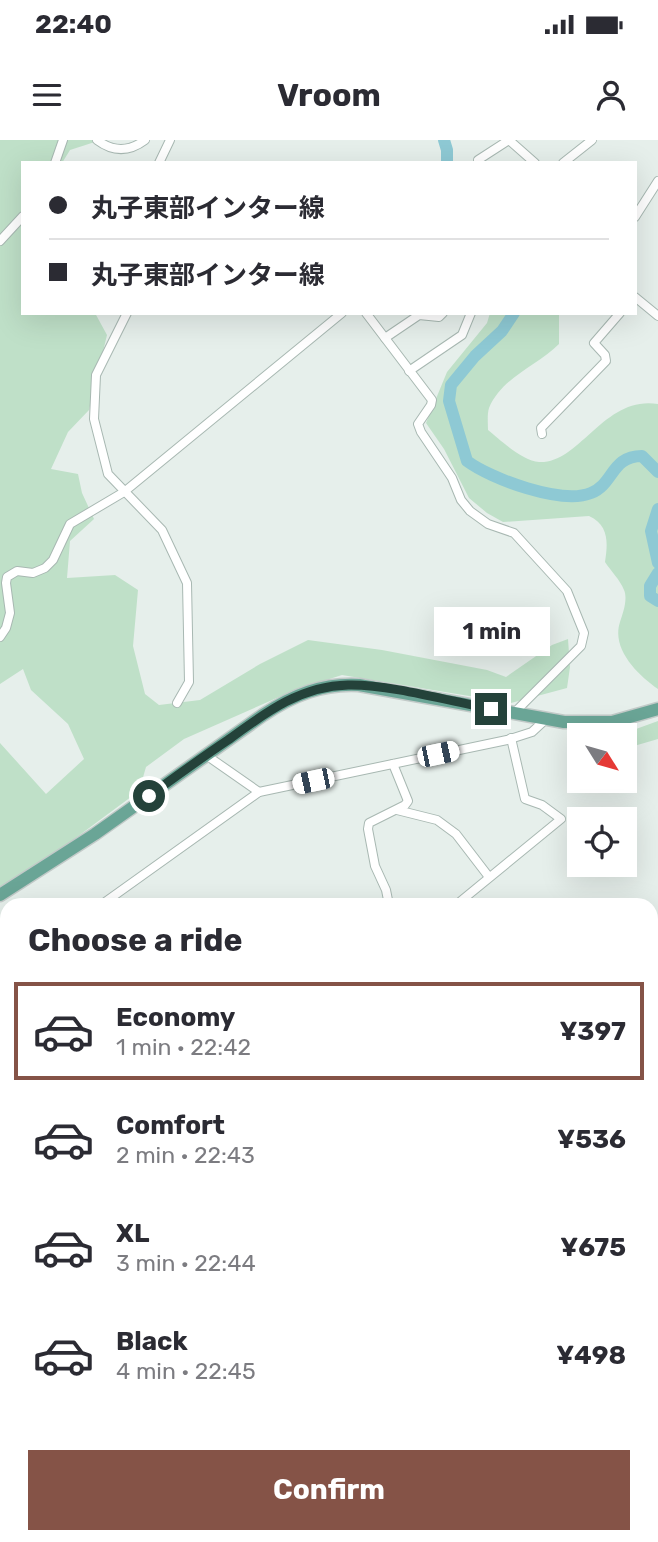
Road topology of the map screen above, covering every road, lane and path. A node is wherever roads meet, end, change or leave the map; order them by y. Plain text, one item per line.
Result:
1 (63, 140) edge
2 (97, 140) edge
3 (145, 140) edge
4 (170, 140) edge
5 (592, 140) edge
6 (512, 141) edge
7 (478, 160) dead end
8 (56, 161) edge
9 (160, 161) edge
10 (533, 161) edge
11 (566, 161) edge
12 (658, 181) edge
13 (637, 214) edge
14 (21, 218) edge
15 (0, 241) edge
16 (637, 299) edge
17 (126, 315) edge
18 (340, 315) edge
19 (368, 315) edge
20 (419, 315) edge
21 (419, 315) edge
22 (441, 315) edge
23 (470, 315) edge
24 (618, 315) edge
25 (658, 316) edge
26 (385, 338) junction
27 (410, 370) junction
28 (542, 434) dead end
29 (124, 492) junction
30 (0, 637) edge
31 (177, 703) dead end
32 (658, 709) edge
33 (513, 714) junction
34 (545, 720) junction
35 (511, 738) junction
36 (206, 755) junction
37 (393, 764) junction
38 (259, 792) junction
39 (397, 810) junction
40 (489, 877) junction
41 (0, 895) edge
42 (113, 898) edge
43 (388, 898) edge
44 (464, 898) edge

1 - 8 street
2 - 3 street
4 - 9 street
5 - 11 street
6 - 7 street
6 - 10 street
12 - 13 street
14 - 15 street
16 - 25 street
17 - 29 street
18 - 29 street
19 - 26 street
20 - 22 street
21 - 26 street
23 - 27 street
24 - 28 street
26 - 27 street
27 - 33 street
29 - 30 street
29 - 31 street
32 - 34 main road
33 - 34 main road
33 - 36 main road
34 - 35 street
35 - 37 street
35 - 40 street
36 - 38 street
36 - 41 main road
37 - 38 street
37 - 39 street
38 - 42 street
39 - 40 street
39 - 43 street
40 - 44 street

